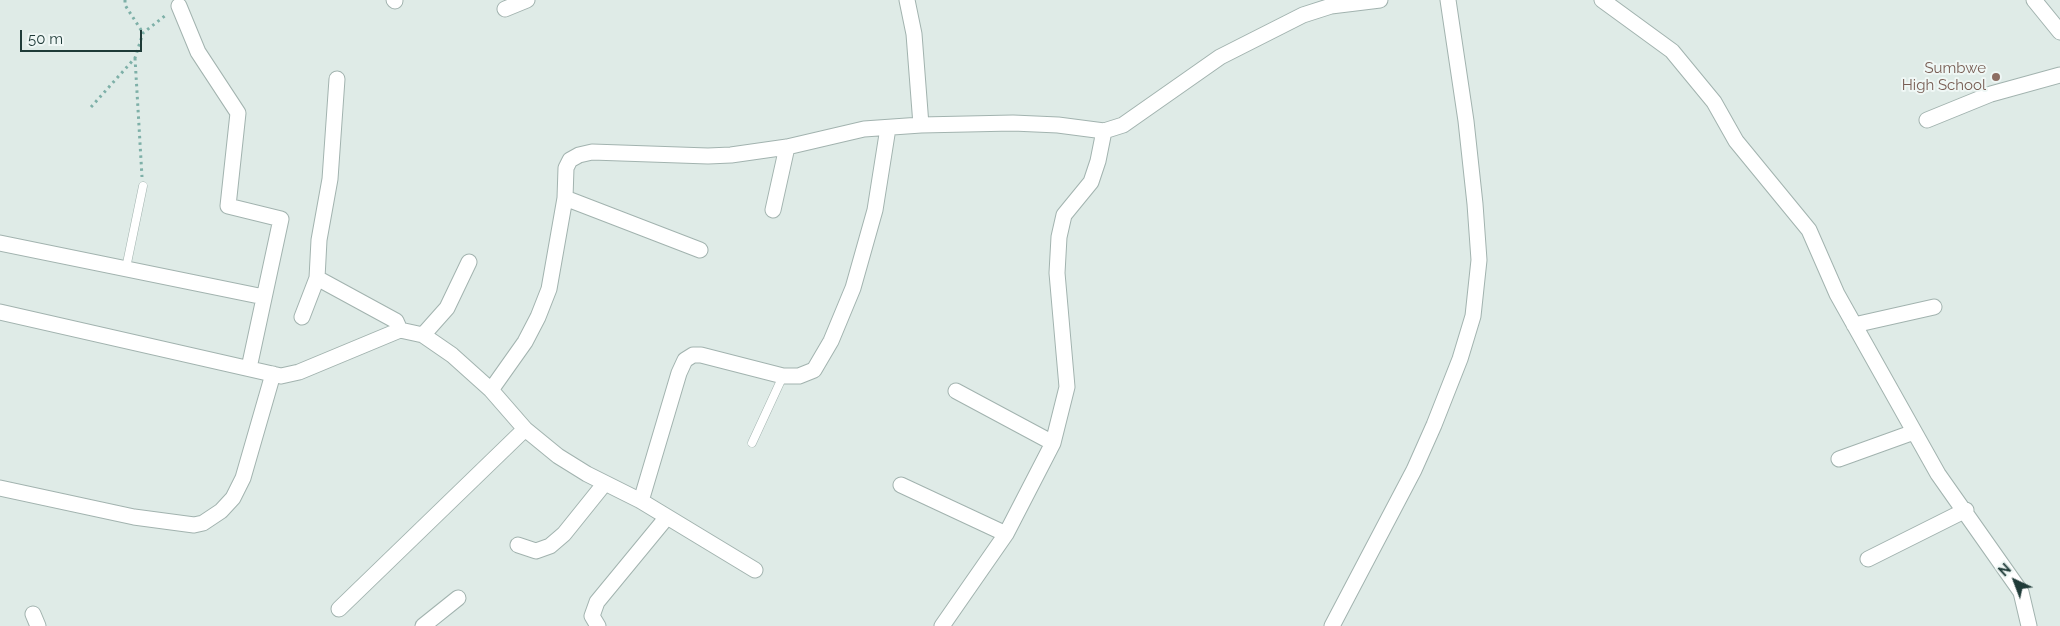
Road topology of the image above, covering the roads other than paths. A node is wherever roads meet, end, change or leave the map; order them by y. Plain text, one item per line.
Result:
1 (526, 0) edge
2 (907, 0) edge
3 (1380, 0) edge
4 (1448, 0) edge
5 (1602, 0) edge
6 (2034, 0) edge
7 (179, 6) road end
8 (505, 9) dead end
9 (2060, 32) edge
10 (2060, 75) edge
11 (337, 79) dead end
12 (1927, 120) dead end
13 (921, 125) junction
14 (888, 128) junction
15 (1104, 131) junction
16 (787, 147) junction
17 (143, 186) road end
18 (565, 198) junction
19 (774, 210) dead end
20 (0, 242) edge
21 (700, 250) dead end
22 (469, 262) dead end
23 (126, 268) junction
24 (317, 278) junction
25 (264, 297) junction
26 (1934, 307) dead end
27 (0, 312) edge
28 (302, 317) dead end
29 (1854, 325) junction
30 (400, 330) junction
31 (423, 335) junction
32 (249, 368) junction
33 (273, 374) junction
34 (783, 376) junction
35 (491, 390) junction
36 (956, 391) dead end
37 (525, 429) junction
38 (1914, 432) junction
39 (752, 443) dead end
40 (1053, 443) junction
41 (1838, 459) dead end
42 (605, 483) junction
43 (901, 485) dead end
44 (0, 488) edge
45 (641, 500) junction
46 (1966, 510) junction
47 (667, 516) junction
48 (1006, 534) junction
49 (518, 545) dead end
50 (1868, 559) dead end
51 (755, 570) dead end
52 (458, 598) dead end
53 (339, 609) dead end
54 (440, 621) edge
55 (422, 626) edge
56 (598, 626) edge
57 (942, 626) edge
58 (1332, 626) edge
59 (2029, 626) edge

1 - 8 street
2 - 13 street
3 - 15 street
4 - 58 street
5 - 29 street
6 - 9 street
7 - 25 street
10 - 12 street
11 - 24 street
13 - 14 street
13 - 15 street
14 - 16 street
14 - 34 street
15 - 40 street
16 - 18 street
16 - 19 street
17 - 23 lane
18 - 21 street
18 - 35 street
20 - 23 street
22 - 31 street
23 - 25 street
24 - 28 street
24 - 30 street
25 - 32 street
26 - 29 street
27 - 32 street
29 - 38 street
30 - 31 street
30 - 33 street
31 - 35 street
32 - 33 street
33 - 44 street
34 - 39 lane
34 - 45 street
35 - 37 street
36 - 40 street
37 - 42 street
37 - 53 street
38 - 41 street
38 - 46 street
40 - 48 street
42 - 45 street
42 - 49 street
43 - 48 street
45 - 47 street
46 - 50 street
46 - 59 street
47 - 51 street
47 - 56 street
48 - 57 street
52 - 54 street
54 - 55 street

